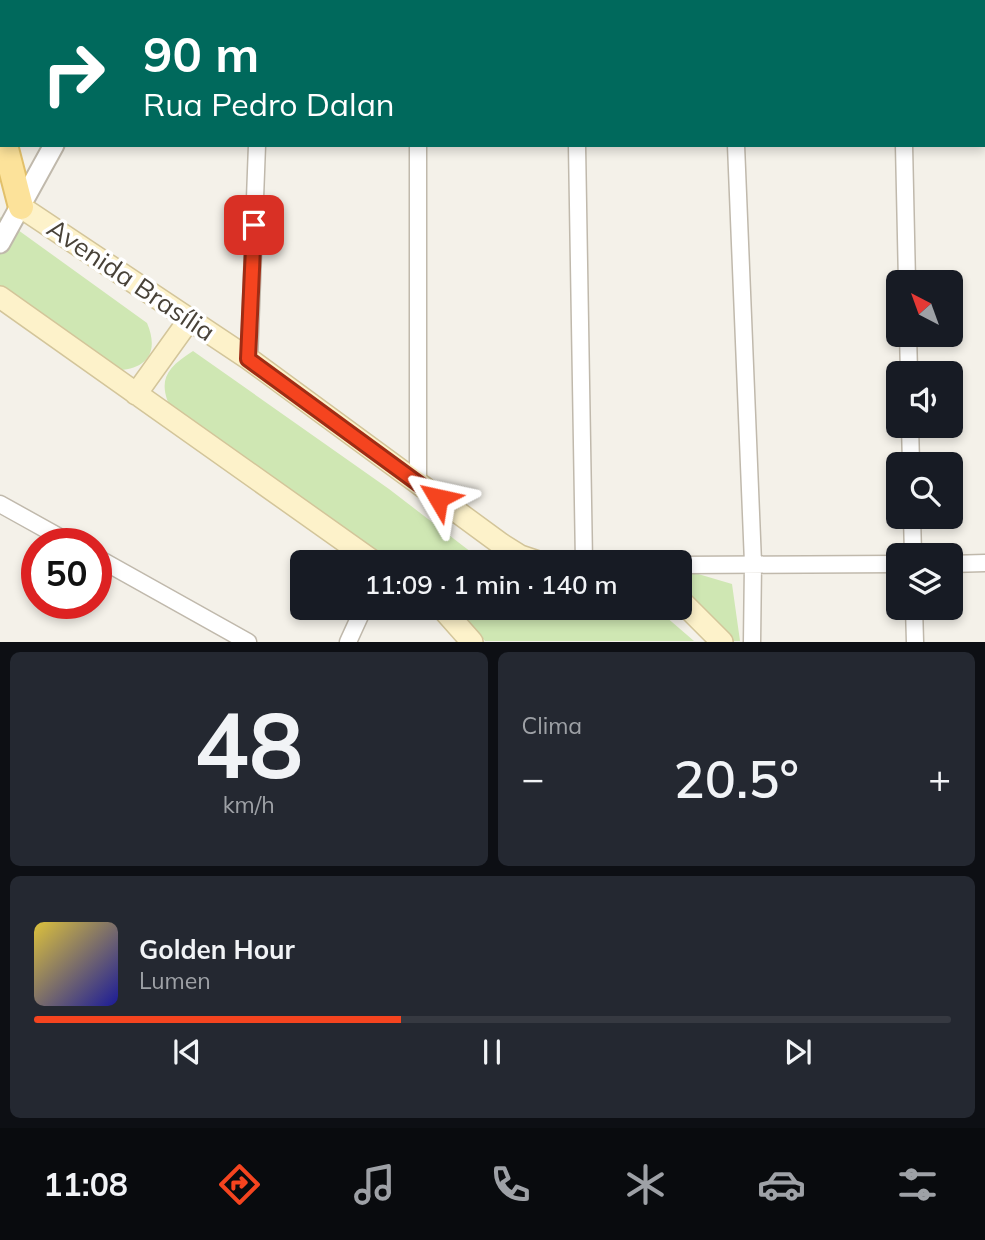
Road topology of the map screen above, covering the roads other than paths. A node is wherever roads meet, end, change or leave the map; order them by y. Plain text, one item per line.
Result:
1 (6, 147) edge
2 (53, 147) edge
3 (257, 147) edge
4 (418, 147) edge
5 (577, 147) edge
6 (736, 147) edge
7 (904, 147) edge
8 (21, 207) junction
9 (0, 243) edge
10 (907, 270) edge
11 (0, 297) edge
12 (189, 320) junction
13 (248, 359) junction
14 (136, 394) junction
15 (418, 484) junction
16 (0, 504) edge
17 (43, 528) edge
18 (357, 550) edge
19 (510, 550) edge
20 (584, 550) edge
21 (753, 563) junction
22 (985, 563) edge
23 (886, 564) edge
24 (963, 564) edge
25 (692, 565) edge
26 (112, 567) edge
27 (692, 612) edge
28 (358, 620) edge
29 (453, 620) edge
30 (914, 620) edge
31 (248, 642) edge
32 (348, 642) edge
33 (472, 642) edge
34 (722, 642) edge
35 (752, 642) edge
36 (915, 642) edge

1 - 8 main road
2 - 8 street, Avenida Brasília
3 - 13 street
4 - 15 street
5 - 20 street
6 - 21 street
7 - 10 street
8 - 9 street
8 - 12 main road, Avenida Brasília
11 - 14 main road
12 - 13 main road, Avenida Brasília
12 - 14 main road
13 - 15 main road, Avenida Brasília
14 - 18 main road
15 - 19 main road, Avenida Brasília
16 - 17 street
21 - 23 street
21 - 25 street
21 - 35 street
22 - 24 street
26 - 31 street
27 - 34 main road
28 - 32 street
29 - 33 main road
30 - 36 street

